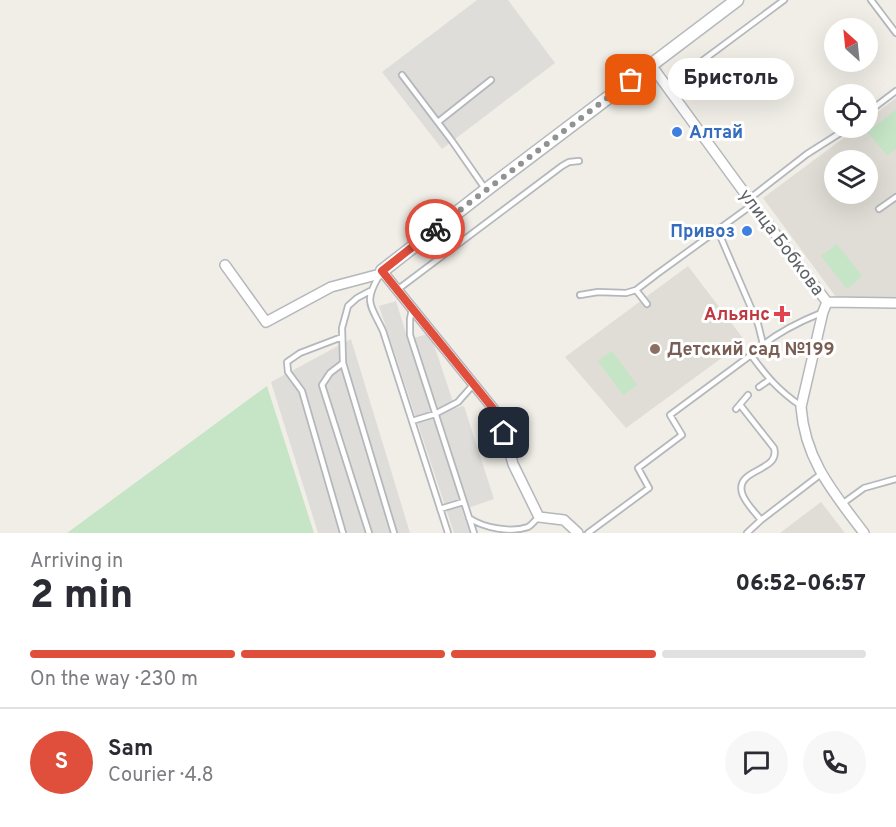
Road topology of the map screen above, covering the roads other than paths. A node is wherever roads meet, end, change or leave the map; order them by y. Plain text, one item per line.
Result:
1 (737, 0) edge
2 (784, 0) edge
3 (872, 0) edge
4 (896, 33) edge
5 (651, 65) junction
6 (402, 75) dead end
7 (491, 80) dead end
8 (667, 87) junction
9 (896, 91) edge
10 (878, 105) edge
11 (438, 122) junction
12 (832, 138) edge
13 (579, 161) dead end
14 (486, 190) junction
15 (896, 197) edge
16 (751, 201) junction
17 (879, 209) dead end
18 (718, 231) junction
19 (225, 265) dead end
20 (381, 272) junction
21 (397, 290) junction
22 (636, 290) junction
23 (370, 291) junction
24 (580, 295) dead end
25 (827, 302) junction
26 (896, 303) edge
27 (647, 304) dead end
28 (412, 308) junction
29 (823, 312) junction
30 (342, 337) junction
31 (763, 344) junction
32 (751, 355) junction
33 (343, 363) junction
34 (769, 380) junction
35 (474, 385) junction
36 (759, 387) dead end
37 (748, 395) dead end
38 (801, 407) junction
39 (435, 414) junction
40 (412, 421) junction
41 (821, 474) junction
42 (896, 479) edge
43 (463, 502) junction
44 (842, 504) junction
45 (440, 509) junction
46 (538, 516) junction
47 (469, 518) junction
48 (761, 520) junction
49 (343, 533) edge
50 (369, 533) edge
51 (393, 533) edge
52 (448, 533) edge
53 (474, 533) edge
54 (578, 533) edge
55 (588, 533) edge
56 (747, 533) edge
57 (864, 533) edge

1 - 5 street
2 - 8 lane
3 - 4 lane
5 - 8 street, улица Бобкова
5 - 14 street
6 - 11 lane
7 - 11 lane
8 - 16 street, улица Бобкова
9 - 10 lane
11 - 14 lane
12 - 16 lane
13 - 21 lane
14 - 20 street
15 - 17 lane
16 - 18 lane
16 - 25 street, улица Бобкова
18 - 22 lane
18 - 31 lane
19 - 20 street
20 - 21 street
20 - 23 lane
21 - 28 street
22 - 24 lane
22 - 27 lane
23 - 30 lane
23 - 40 lane
25 - 26 street
25 - 29 street, улица Бобкова
28 - 35 street
28 - 39 lane
29 - 31 lane
29 - 38 street, улица Бобкова
30 - 33 lane
30 - 49 lane
31 - 32 lane
32 - 34 lane
32 - 55 lane
33 - 50 lane
33 - 51 lane
34 - 36 lane
34 - 38 lane
35 - 39 lane
35 - 46 street
37 - 48 lane
38 - 41 street, улица Бобкова
39 - 40 lane
39 - 43 lane
40 - 45 lane
41 - 44 street, улица Бобкова
41 - 48 lane
42 - 44 lane
43 - 45 lane
43 - 47 lane
44 - 57 street, улица Бобкова
45 - 52 lane
46 - 47 lane
46 - 54 street
47 - 53 lane
48 - 56 lane

